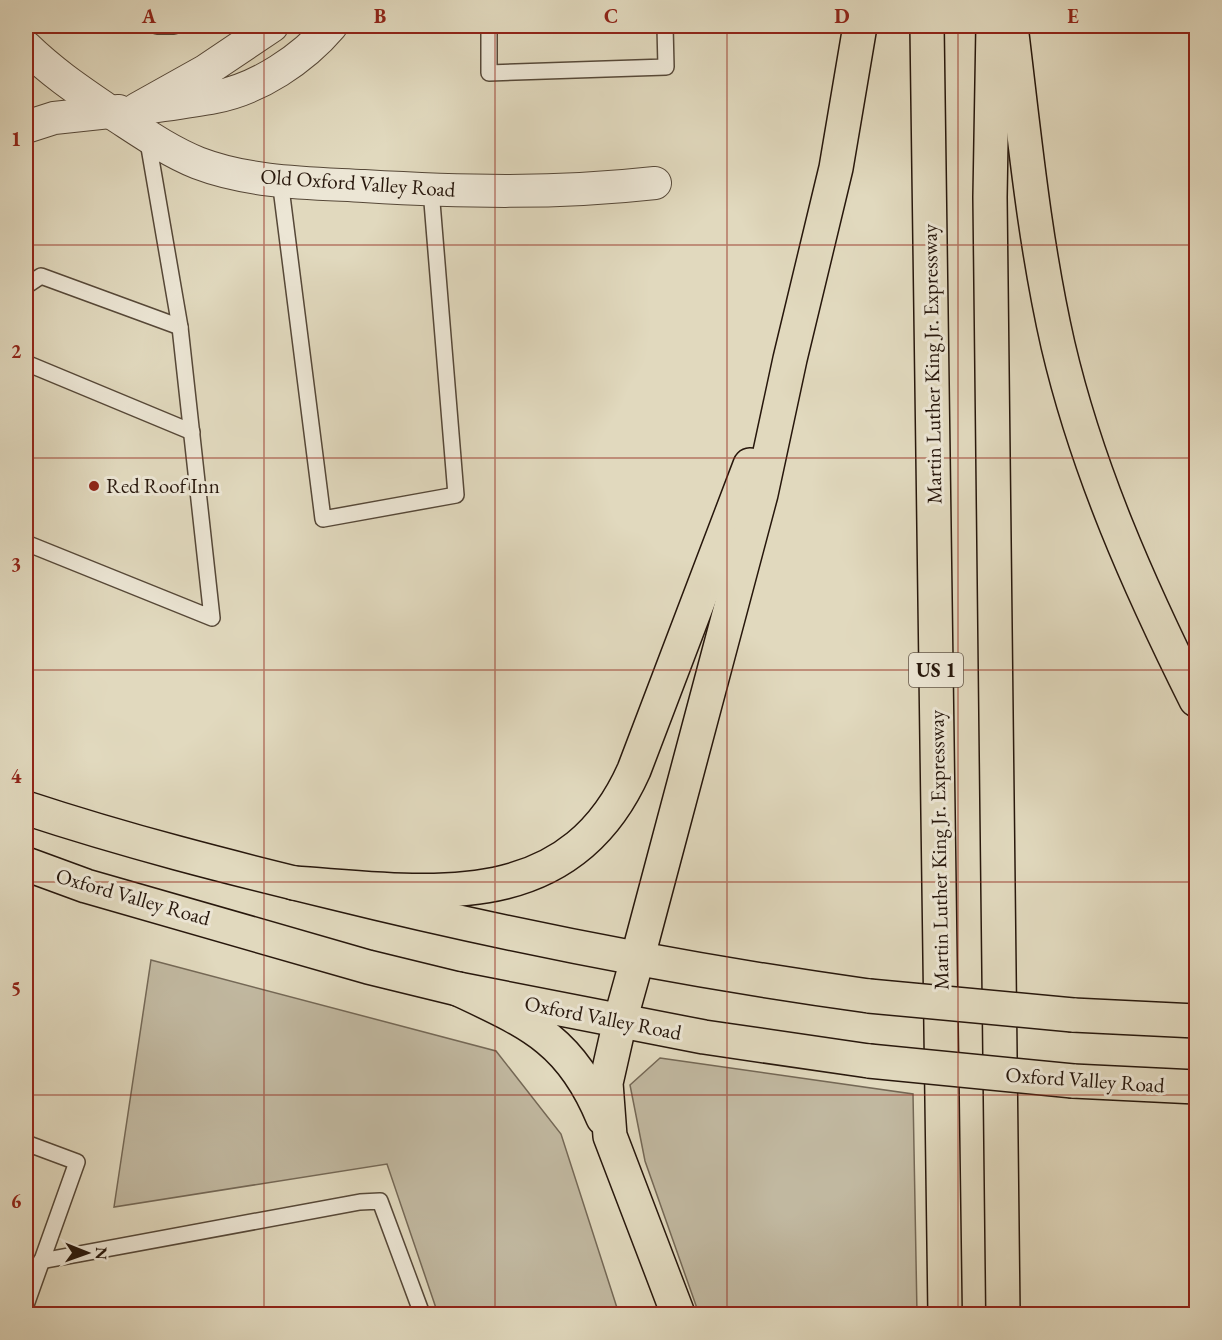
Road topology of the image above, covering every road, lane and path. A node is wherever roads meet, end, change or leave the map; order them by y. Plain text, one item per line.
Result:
1 (157, 26) edge
2 (174, 26) edge
3 (272, 26) edge
4 (331, 26) edge
5 (489, 26) edge
6 (665, 26) edge
7 (860, 26) edge
8 (927, 26) edge
9 (993, 26) edge
10 (1011, 26) edge
11 (26, 47) edge
12 (132, 119) junction
13 (26, 127) edge
14 (280, 180) junction
15 (655, 183) dead end
16 (431, 190) junction
17 (26, 286) edge
18 (180, 327) junction
19 (790, 359) junction
20 (26, 363) edge
21 (192, 432) junction
22 (26, 543) edge
23 (1197, 700) edge
24 (26, 808) edge
25 (26, 864) edge
26 (294, 883) junction
27 (637, 960) junction
28 (458, 989) junction
29 (620, 1021) junction
30 (1197, 1021) edge
31 (1197, 1088) edge
32 (610, 1136) junction
33 (26, 1143) edge
34 (42, 1261) junction
35 (26, 1305) edge
36 (422, 1314) edge
37 (678, 1314) edge
38 (945, 1314) edge
39 (1004, 1314) edge

1 - 2 lane
3 - 12 street
4 - 12 street
5 - 6 lane
7 - 19 main road
8 - 38 main road, Martin Luther King Jr. Expressway / US 1
9 - 39 main road
10 - 23 main road
11 - 12 street, Old Oxford Valley Road
12 - 13 street
12 - 14 street, Old Oxford Valley Road
12 - 18 lane
14 - 16 street, Old Oxford Valley Road
14 - 16 lane
15 - 16 street, Old Oxford Valley Road
17 - 18 lane
18 - 21 lane
19 - 26 main road
19 - 27 main road
20 - 21 lane
21 - 22 lane
24 - 26 main road
25 - 28 main road, Oxford Valley Road
26 - 27 main road
27 - 29 main road
27 - 30 main road, bridge
28 - 29 main road, Oxford Valley Road
28 - 32 main road
29 - 31 main road, Oxford Valley Road, bridge
29 - 32 main road
32 - 37 main road
33 - 34 lane
34 - 35 lane
34 - 36 lane

